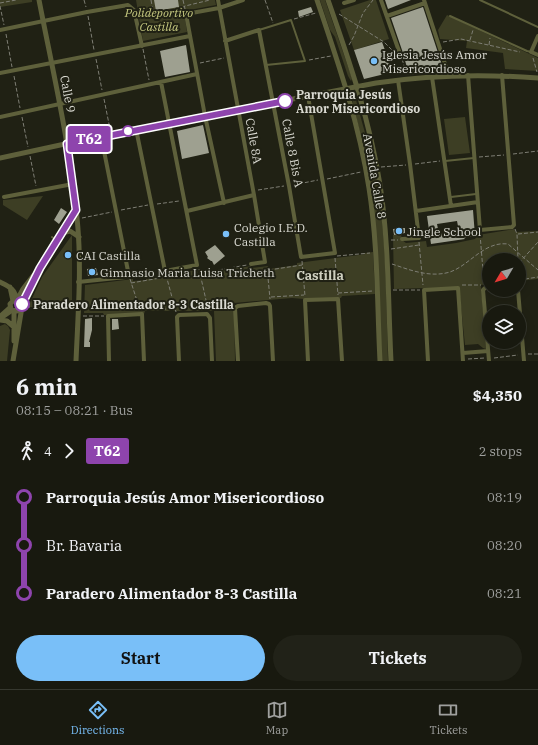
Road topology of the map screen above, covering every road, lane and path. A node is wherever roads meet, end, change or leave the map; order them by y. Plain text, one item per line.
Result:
1 (16, 0) edge
2 (39, 0) edge
3 (84, 0) edge
4 (151, 0) edge
5 (183, 0) edge
6 (210, 0) edge
7 (218, 0) edge
8 (243, 0) edge
9 (265, 0) edge
10 (317, 0) edge
11 (328, 0) edge
12 (354, 0) edge
13 (373, 0) edge
14 (381, 0) edge
15 (480, 0) edge
16 (425, 2) edge
17 (0, 3) edge
18 (344, 3) dead end
19 (0, 6) edge
20 (185, 6) junction
21 (219, 8) junction
22 (321, 11) junction
23 (87, 12) junction
24 (336, 13) dead end
25 (186, 14) junction
26 (387, 16) junction
27 (450, 16) dead end
28 (292, 20) junction
29 (43, 21) junction
30 (274, 25) junction
31 (358, 26) junction
32 (474, 27) junction
33 (538, 27) edge
34 (2, 29) edge
35 (259, 30) junction
36 (491, 35) junction
37 (190, 36) junction
38 (538, 36) edge
39 (225, 40) junction
40 (470, 41) junction
41 (438, 43) junction
42 (489, 45) junction
43 (142, 46) junction
44 (345, 51) junction
45 (529, 51) junction
46 (400, 54) junction
47 (95, 55) junction
48 (336, 55) junction
49 (538, 55) edge
50 (228, 58) junction
51 (305, 61) junction
52 (51, 63) junction
53 (195, 64) junction
54 (266, 65) junction
55 (13, 71) junction
56 (0, 73) edge
57 (197, 74) junction
58 (468, 75) junction
59 (502, 75) junction
60 (449, 76) junction
61 (408, 77) dead end
62 (432, 77) junction
63 (538, 77) edge
64 (398, 80) junction
65 (161, 82) junction
66 (150, 84) junction
67 (357, 86) junction
68 (346, 88) junction
69 (103, 94) junction
70 (308, 96) junction
71 (273, 103) junction
72 (59, 104) junction
73 (238, 110) junction
74 (21, 112) junction
75 (204, 116) junction
76 (0, 117) edge
77 (169, 123) junction
78 (136, 130) junction
79 (110, 131) dead end
80 (101, 136) junction
81 (67, 144) junction
82 (29, 152) junction
83 (0, 158) edge
84 (474, 158) junction
85 (444, 161) junction
86 (366, 171) junction
87 (323, 179) junction
88 (73, 184) junction
89 (289, 186) junction
90 (36, 191) junction
91 (254, 193) junction
92 (477, 194) junction
93 (4, 197) dead end
94 (450, 197) junction
95 (185, 200) junction
96 (478, 202) junction
97 (224, 203) junction
98 (151, 205) junction
99 (451, 206) junction
100 (76, 210) junction
101 (116, 211) junction
102 (187, 211) junction
103 (416, 211) junction
104 (78, 218) junction
105 (514, 225) junction
106 (480, 230) junction
107 (538, 232) edge
108 (62, 233) junction
109 (517, 234) junction
110 (52, 237) dead end
111 (79, 238) junction
112 (419, 238) junction
113 (402, 239) joint
114 (391, 240) dead end
115 (50, 241) dead end
116 (538, 242) edge
117 (56, 243) junction
118 (419, 245) junction
119 (386, 250) junction
120 (482, 251) junction
121 (375, 252) junction
122 (518, 253) joint
123 (335, 255) junction
124 (526, 255) edge
125 (301, 257) junction
126 (526, 259) edge
127 (265, 262) junction
128 (251, 264) joint
129 (392, 264) dead end
130 (197, 265) junction
131 (302, 265) junction
132 (40, 268) junction
133 (164, 270) junction
134 (268, 270) junction
135 (538, 270) edge
136 (200, 273) junction
137 (422, 273) junction
138 (128, 274) junction
139 (166, 277) junction
140 (538, 277) edge
141 (526, 279) edge
142 (0, 282) edge
143 (78, 282) junction
144 (131, 283) junction
145 (482, 285) edge
146 (11, 288) junction
147 (458, 288) junction
148 (23, 289) junction
149 (377, 290) junction
150 (388, 290) junction
151 (424, 290) junction
152 (337, 293) junction
153 (270, 297) junction
154 (484, 297) edge
155 (519, 297) edge
156 (305, 298) junction
157 (338, 299) junction
158 (15, 300) junction
159 (269, 304) junction
160 (21, 307) junction
161 (236, 307) junction
162 (78, 308) junction
163 (139, 309) junction
164 (175, 309) junction
165 (12, 310) junction
166 (142, 314) junction
167 (78, 316) junction
168 (108, 316) junction
169 (177, 317) junction
170 (0, 318) edge
171 (14, 327) junction
172 (488, 351) junction
173 (14, 352) junction
174 (463, 353) junction
175 (524, 354) junction
176 (538, 354) edge
177 (463, 360) edge
178 (489, 360) edge
179 (13, 361) edge
180 (76, 361) edge
181 (109, 361) edge
182 (144, 361) edge
183 (178, 361) edge
184 (212, 361) edge
185 (238, 361) edge
186 (273, 361) edge
187 (308, 361) edge
188 (342, 361) edge
189 (380, 361) edge
190 (391, 361) edge
191 (428, 361) edge
192 (524, 361) edge

1 - 17 path
2 - 29 street, Calle 9
3 - 23 path
4 - 20 path
5 - 20 path
6 - 20 path
7 - 21 street, Calle 8A
8 - 21 street
9 - 30 path
10 - 22 street, Avenida Calle 8
11 - 44 street, Avenida Calle 8
12 - 18 street
13 - 31 path
14 - 26 street
15 - 33 lane
16 - 26 street
16 - 41 street
19 - 34 path
20 - 25 path
21 - 25 street
21 - 39 street, Calle 8A
22 - 28 path
22 - 48 street, Avenida Calle 8
23 - 29 street
23 - 43 street
23 - 47 path
24 - 31 path
25 - 37 street
26 - 46 street
27 - 32 lane
28 - 30 lane
28 - 51 lane
29 - 34 street
29 - 52 street, Calle 9
30 - 35 lane
31 - 44 path
31 - 46 path
32 - 36 lane
32 - 40 path
34 - 55 path
35 - 39 street
35 - 54 street, Calle 8 Bis A
36 - 42 path
36 - 45 lane
37 - 43 street
37 - 53 street
38 - 45 street
39 - 50 street, Calle 8A
40 - 41 path
40 - 42 path
41 - 60 street
42 - 45 path
43 - 47 street
43 - 66 path
44 - 67 street, Avenida Calle 8
45 - 49 street
45 - 63 path
46 - 61 path
47 - 52 street
47 - 69 path
48 - 51 path
48 - 68 street, Avenida Calle 8
50 - 53 path
50 - 73 street, Calle 8A
51 - 54 lane
52 - 55 street
52 - 72 street, Calle 9
53 - 57 street
54 - 71 street, Calle 8 Bis A
55 - 56 street
55 - 74 path
57 - 65 street
57 - 75 street
58 - 59 street
58 - 60 street
58 - 84 street
59 - 63 street
59 - 105 street
60 - 62 street
62 - 64 street
62 - 85 street
64 - 67 street
64 - 103 street
65 - 66 street
65 - 77 street
66 - 69 street
67 - 68 street
67 - 119 street, Avenida Calle 8
68 - 70 street
68 - 86 street, Avenida Calle 8
69 - 72 street
69 - 79 path
70 - 71 street
70 - 87 street
71 - 73 street
71 - 89 street, Calle 8 Bis A
72 - 74 street
72 - 81 street, Calle 9
73 - 75 street
73 - 91 street, Calle 8A
74 - 76 street
74 - 82 path
75 - 77 street
75 - 97 street
77 - 78 street
77 - 95 street
78 - 80 street
78 - 98 street
80 - 81 street
80 - 101 street
81 - 82 street
81 - 88 street, Calle 9
82 - 83 street
82 - 90 path
84 - 85 lane
84 - 92 street
85 - 94 street
86 - 87 path
86 - 121 street, Avenida Calle 8
87 - 89 path
87 - 123 street
88 - 90 street
88 - 100 street, Calle 9
89 - 91 path
89 - 125 street, Calle 8 Bis A
90 - 93 street
91 - 97 street
91 - 127 street, Calle 8A
92 - 94 lane
92 - 96 street
94 - 99 street
95 - 98 path
95 - 102 street
96 - 99 street
96 - 106 street
97 - 102 street
98 - 101 path
98 - 133 street
99 - 103 street
100 - 104 street, Calle 9
100 - 108 street
101 - 104 path
101 - 138 street
102 - 130 street
103 - 112 street
104 - 111 street, Calle 9
105 - 106 street
105 - 109 path
106 - 120 path
107 - 109 path
108 - 111 street
108 - 117 street
109 - 122 path
110 - 117 lane
111 - 143 street, Calle 9
112 - 113 street
112 - 118 path
113 - 114 path
115 - 117 lane
116 - 124 path
117 - 132 street
118 - 119 path
118 - 137 path
119 - 150 street, Avenida Calle 8
120 - 122 path
120 - 137 path
121 - 123 path
121 - 149 street, Avenida Calle 8
123 - 125 street
123 - 152 path
125 - 131 path
126 - 135 path
127 - 128 street
127 - 134 path
128 - 136 path
129 - 137 path
130 - 133 street
130 - 136 path
131 - 134 path
131 - 156 path
132 - 148 street
132 - 160 street
133 - 139 path
134 - 153 path
136 - 161 path
137 - 151 path
138 - 143 street
138 - 144 path
139 - 144 path
139 - 164 path
140 - 141 path
142 - 146 street
143 - 162 street, Calle 9
144 - 163 path
145 - 147 path
146 - 148 street
146 - 158 street
147 - 151 street
147 - 174 street
148 - 158 street
149 - 152 path
149 - 189 street, Avenida Calle 8
150 - 151 path
150 - 190 street, Avenida Calle 8
151 - 191 street
152 - 157 path
153 - 156 path
153 - 159 path
154 - 172 street
155 - 175 street
156 - 157 street
156 - 187 street
157 - 188 street
158 - 160 street
158 - 165 street
159 - 161 street
159 - 186 street
160 - 162 path
160 - 165 street
160 - 173 street
161 - 185 street
162 - 167 street, Calle 9
163 - 164 path
163 - 166 path
164 - 169 path
165 - 170 street
165 - 171 street
166 - 168 street
166 - 182 street
167 - 168 path
167 - 180 street, Calle 9
168 - 181 street
169 - 183 street
169 - 184 street
170 - 171 street
171 - 173 street
172 - 174 street
172 - 178 street
173 - 179 street
174 - 177 street
175 - 176 path
175 - 178 path
175 - 192 street
177 - 178 path

